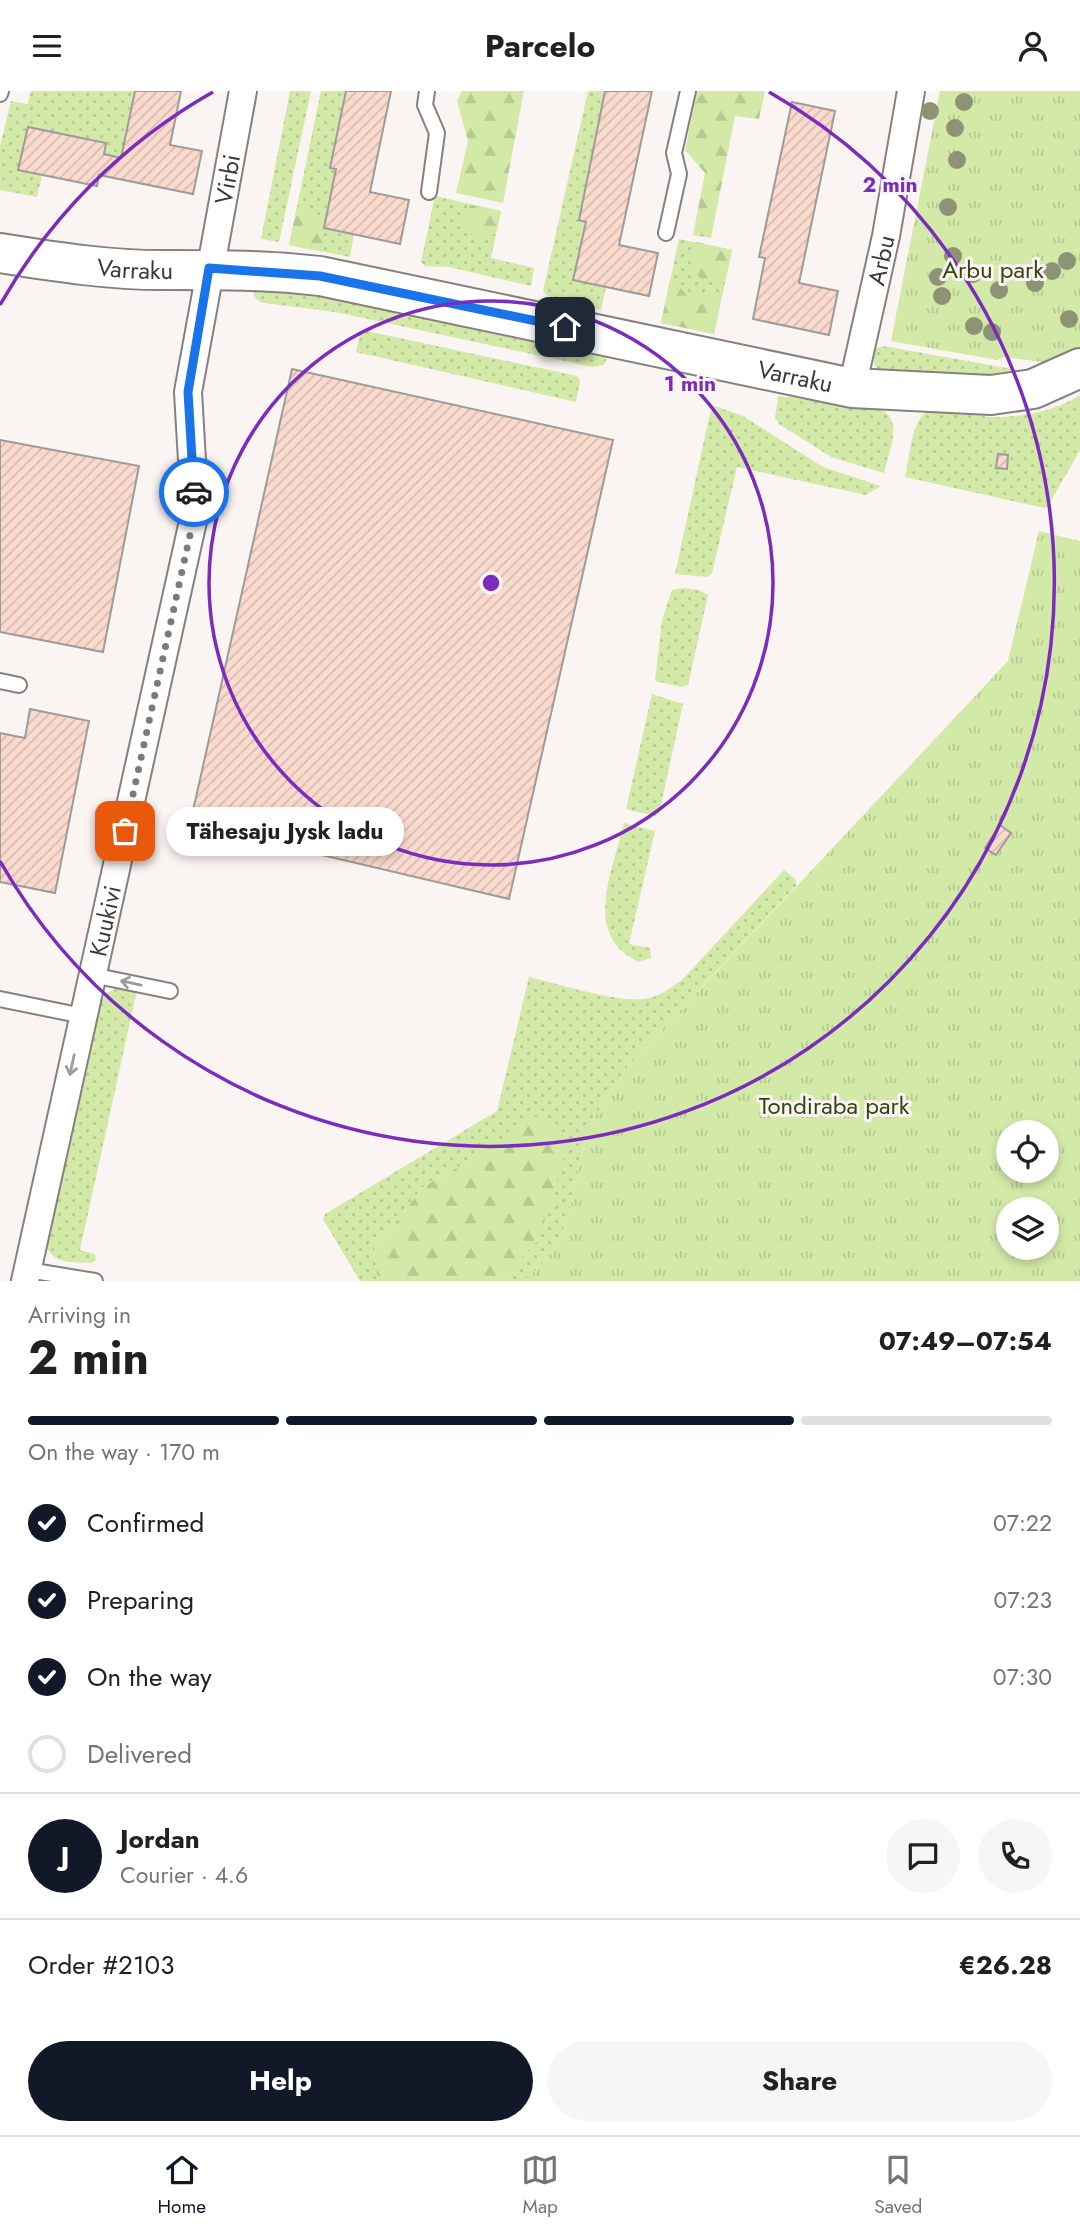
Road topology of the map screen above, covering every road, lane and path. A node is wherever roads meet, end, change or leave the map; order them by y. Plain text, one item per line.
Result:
1 (243, 91) edge
2 (427, 91) edge
3 (688, 91) edge
4 (911, 91) edge
5 (429, 192) dead end
6 (666, 233) dead end
7 (0, 253) edge
8 (209, 268) junction
9 (1067, 375) edge
10 (852, 388) junction
11 (0, 681) edge
12 (19, 685) dead end
13 (92, 975) junction
14 (170, 991) dead end
15 (0, 999) edge
16 (83, 1016) junction
17 (27, 1275) edge
18 (95, 1281) edge

1 - 8 street, Virbi
2 - 5 lane
3 - 6 lane
4 - 10 street, Arbu
7 - 8 street, Varraku
8 - 10 street, Varraku
8 - 13 street, Kuukivi
9 - 10 street, Varraku
11 - 12 lane
14 -> 13 lane
13 - 16 street, Kuukivi
15 - 16 lane
16 -> 17 street, Kuukivi
17 - 18 lane

